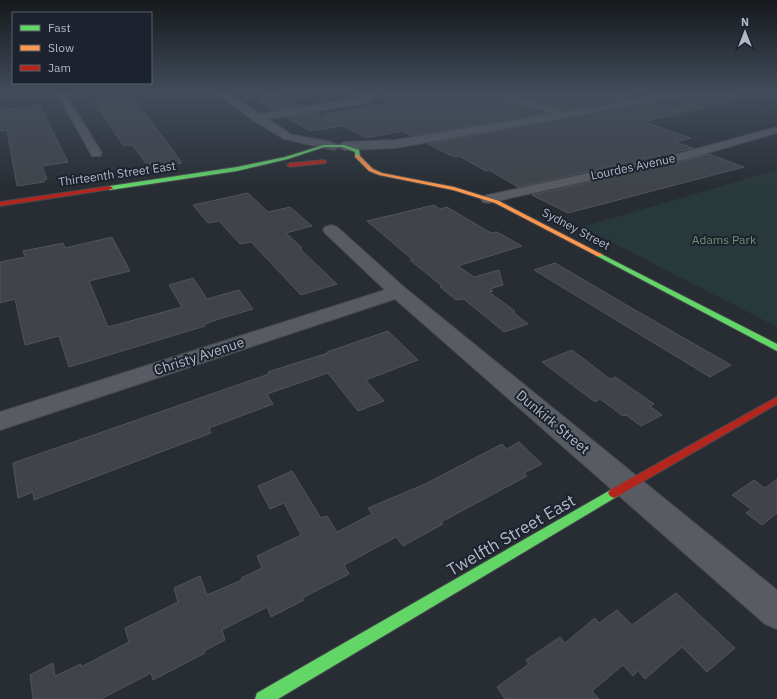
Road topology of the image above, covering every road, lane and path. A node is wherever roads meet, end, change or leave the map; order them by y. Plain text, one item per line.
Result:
1 (79, 125) edge
2 (268, 125) edge
3 (509, 125) edge
4 (777, 130) edge
5 (297, 140) junction
6 (395, 144) junction
7 (339, 146) junction
8 (309, 151) junction
9 (371, 151) junction
10 (96, 153) dead end
11 (355, 156) junction
12 (324, 162) junction
13 (335, 162) dead end
14 (237, 169) junction
15 (394, 176) junction
16 (488, 199) junction
17 (0, 204) edge
18 (331, 230) dead end
19 (398, 292) junction
20 (777, 348) edge
21 (777, 400) edge
22 (0, 421) edge
23 (627, 485) junction
24 (777, 612) edge
25 (281, 694) edge

1 - 10 street
2 - 5 street
3 - 6 street
4 - 16 street, Lourdes Avenue
5 - 7 street
5 - 8 street
6 - 7 street
6 - 9 street
7 - 8 street, Thirteenth Street East
7 - 11 street, Sydney Street
8 - 12 street
8 - 14 street, Thirteenth Street East
9 - 11 street
9 - 15 street
11 - 15 street, Sydney Street
12 - 13 street, Thirteenth Street East
12 - 14 street, Thirteenth Street East
14 - 17 street, Thirteenth Street East
15 - 16 street, Sydney Street
16 - 20 street, Sydney Street
18 - 19 street, Dunkirk Street
19 - 22 street, Christy Avenue
19 - 23 street, Dunkirk Street
21 - 23 street, Twelfth Street East
23 - 24 street, Dunkirk Street
23 - 25 street, Twelfth Street East

